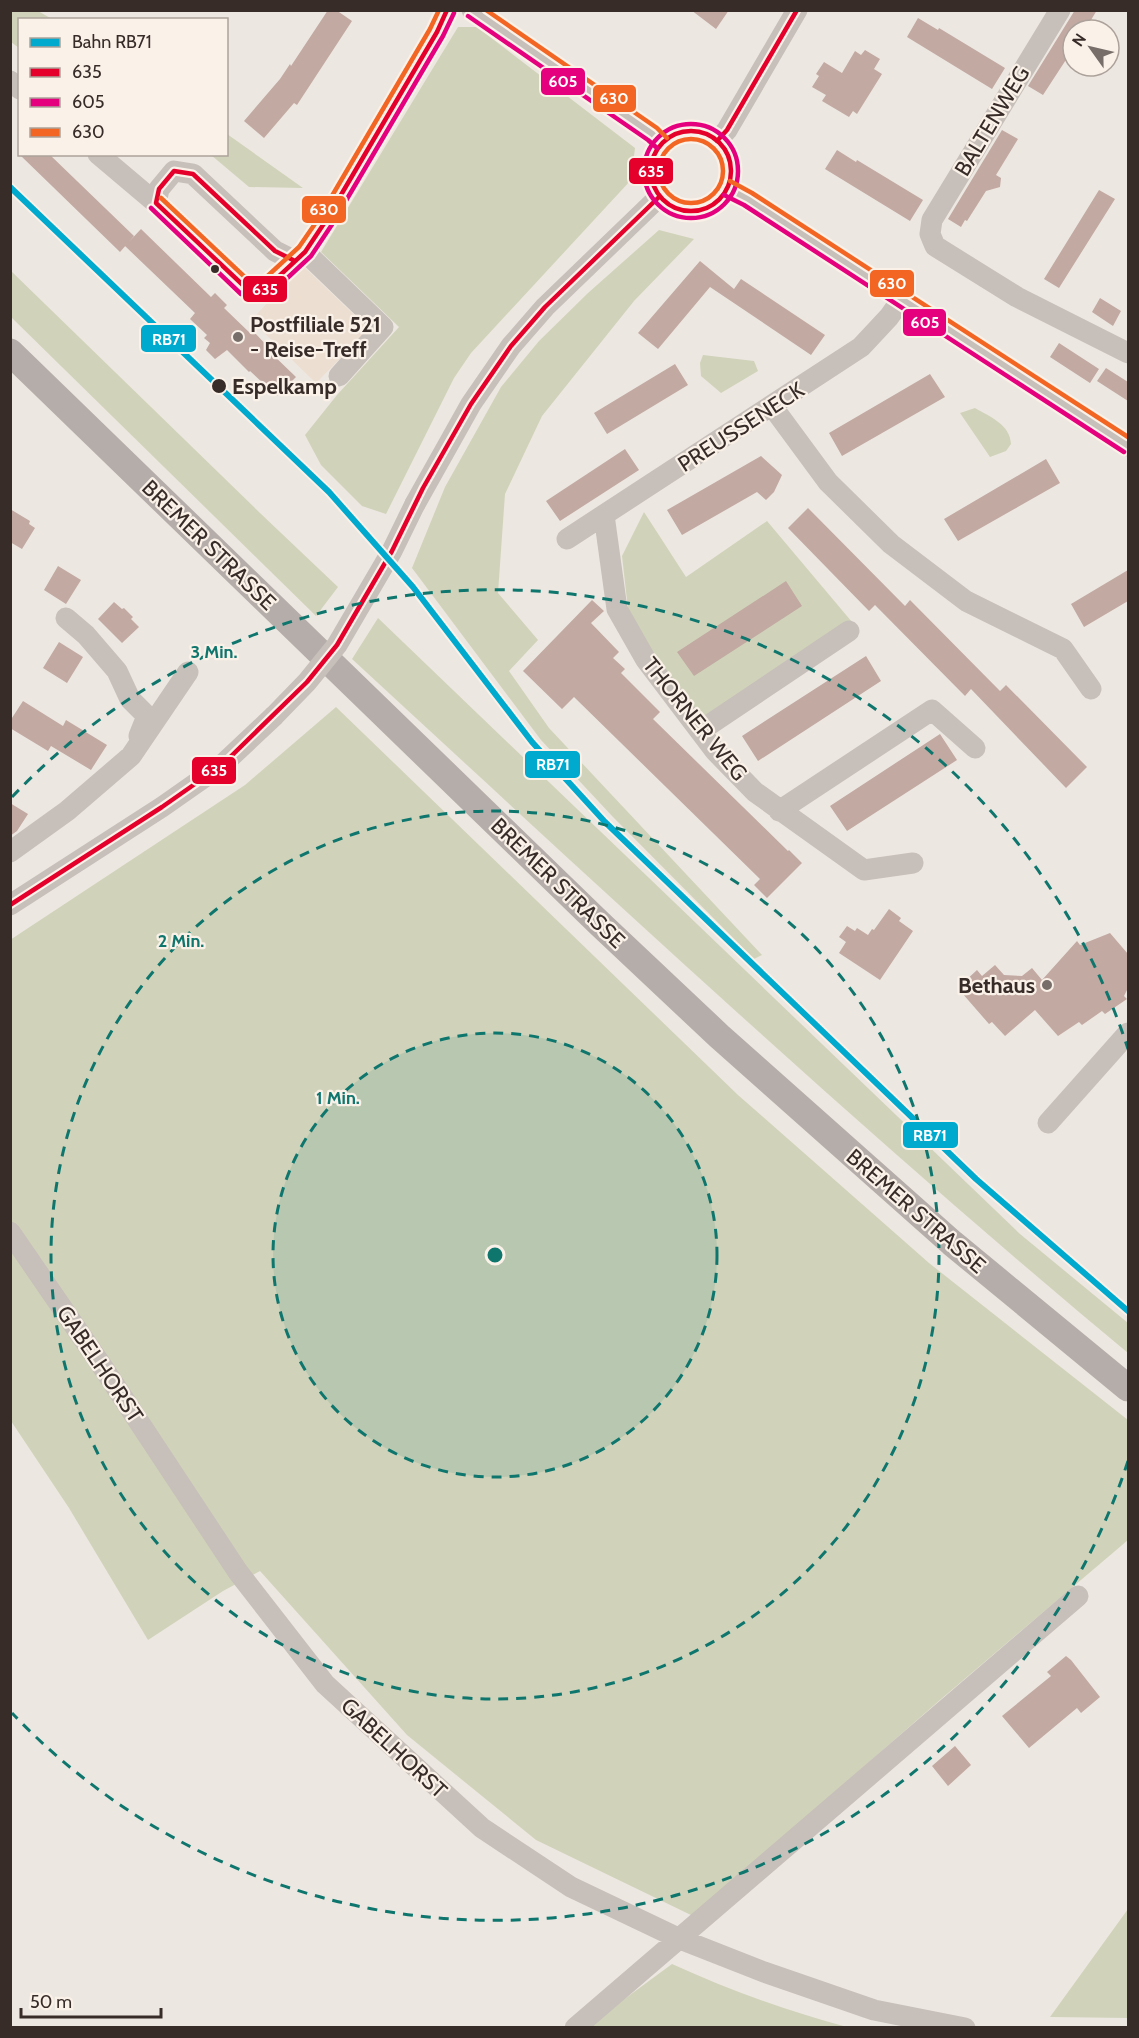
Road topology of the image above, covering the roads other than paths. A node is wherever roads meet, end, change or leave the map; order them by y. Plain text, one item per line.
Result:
1 (447, 10) edge
2 (472, 10) edge
3 (797, 10) edge
4 (1060, 10) edge
5 (717, 141) junction
6 (662, 143) junction
7 (100, 156) edge
8 (727, 188) junction
9 (659, 197) junction
10 (156, 203) junction
11 (300, 257) junction
12 (901, 300) junction
13 (10, 352) edge
14 (1128, 353) edge
15 (339, 376) dead end
16 (772, 406) junction
17 (1128, 446) edge
18 (604, 515) junction
19 (567, 539) dead end
20 (66, 618) dead end
21 (849, 631) dead end
22 (188, 672) dead end
23 (1091, 689) dead end
24 (699, 731) junction
25 (975, 748) dead end
26 (131, 756) junction
27 (779, 811) junction
28 (10, 852) edge
29 (913, 863) dead end
30 (10, 905) edge
31 (1128, 1033) edge
32 (1048, 1123) dead end
33 (10, 1232) edge
34 (1128, 1388) edge
35 (1078, 1596) dead end
36 (680, 1939) junction
37 (575, 2028) edge
38 (964, 2028) edge

1 - 11 street
2 - 6 street
3 - 5 street
4 - 14 street, BALTENWEG
5 - 6 street
5 - 8 street
6 - 9 street
7 - 10 street
8 - 9 street
8 - 12 street
9 - 30 street, bridge
10 - 11 street
10 - 11 street
11 - 15 street
12 - 16 street, PREUSSENECK
12 - 17 street
13 - 34 main road, BREMER STRASSE
16 - 18 street, PREUSSENECK
16 - 23 street
18 - 19 street, PREUSSENECK
18 - 24 street, THORNER WEG
20 - 26 street
21 - 24 street
22 - 26 street
24 - 27 street, THORNER WEG
25 - 27 street
26 - 28 street
27 - 29 street, THORNER WEG
31 - 32 street
33 - 36 street, GABELHORST
35 - 36 street
36 - 37 street
36 - 38 street, GABELHORST

